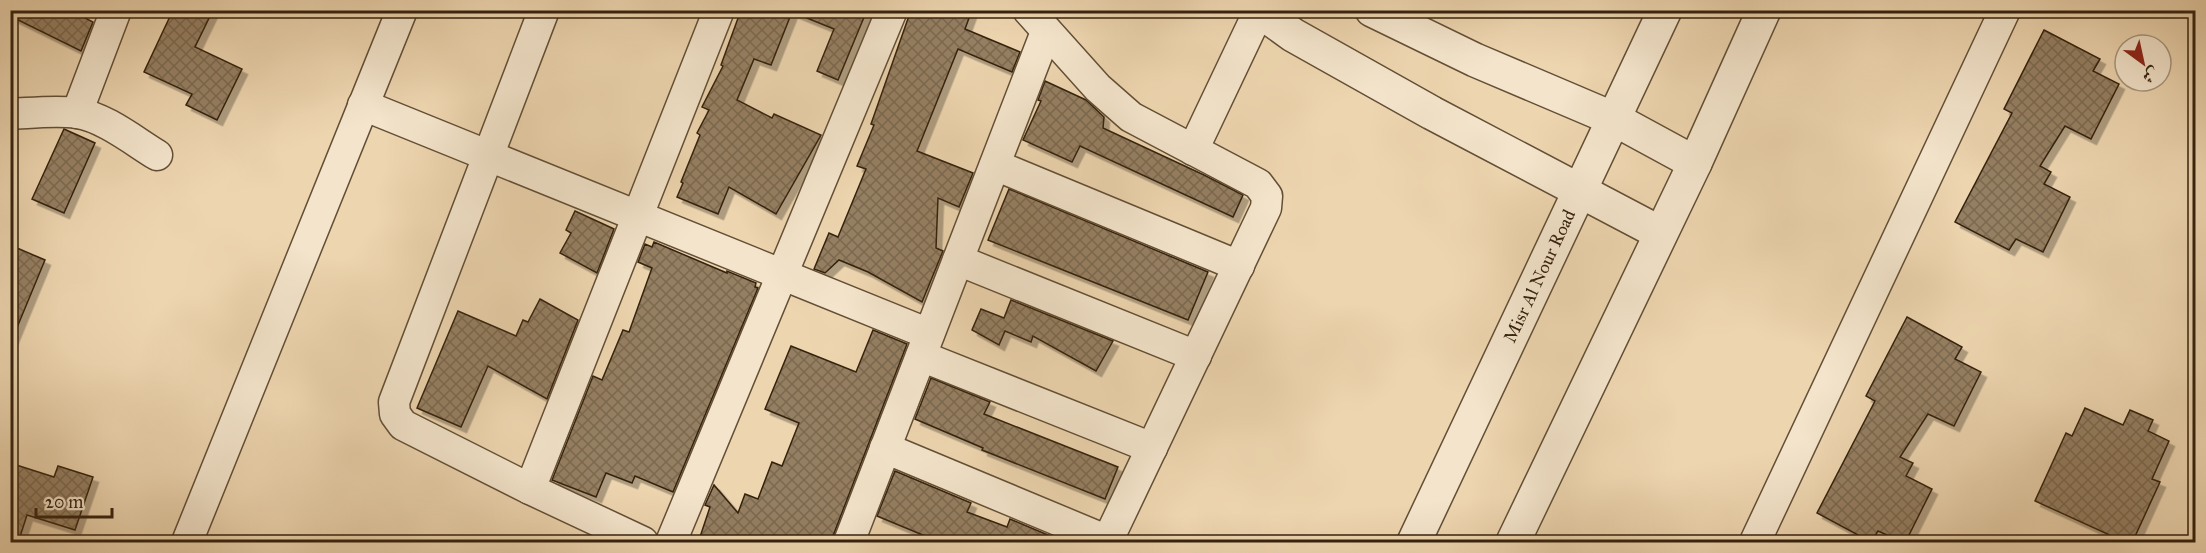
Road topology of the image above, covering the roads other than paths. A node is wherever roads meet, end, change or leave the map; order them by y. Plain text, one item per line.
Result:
1 (116, 10) edge
2 (402, 10) edge
3 (544, 10) edge
4 (719, 10) edge
5 (892, 10) edge
6 (1372, 10) edge
7 (1665, 10) edge
8 (1764, 10) edge
9 (2006, 10) edge
10 (1259, 11) edge
11 (1037, 21) edge
12 (363, 105) junction
13 (77, 113) junction
14 (10, 114) edge
15 (1614, 119) junction
16 (1193, 150) junction
17 (157, 155) dead end
18 (490, 156) junction
19 (1695, 163) junction
20 (995, 165) junction
21 (1581, 192) junction
22 (639, 217) junction
23 (1660, 233) junction
24 (958, 260) junction
25 (1239, 266) junction
26 (782, 274) junction
27 (925, 345) junction
28 (1196, 356) junction
29 (885, 448) junction
30 (1152, 448) junction
31 (530, 489) junction
32 (853, 541) edge
33 (1107, 542) edge
34 (187, 543) edge
35 (643, 543) edge
36 (671, 543) edge
37 (1414, 543) edge
38 (1513, 543) edge
39 (1755, 543) edge

1 - 13 street
2 - 12 street
3 - 18 street
4 - 22 street
5 - 26 street
6 - 15 street
7 - 15 street, Misr Al Nour Road
8 - 19 street
9 - 39 street
10 - 16 street
10 - 21 street
11 - 16 street
11 - 20 street
12 - 18 street
12 - 34 street
13 - 14 street
13 - 17 street
15 - 19 street
15 - 21 street, Misr Al Nour Road
16 - 25 street
18 - 22 street
18 - 31 street
19 - 23 street
20 - 24 street
20 - 25 street
21 - 23 street
21 - 37 street, Misr Al Nour Road
22 - 26 street
22 - 31 street
23 - 38 street
24 - 27 street
24 - 28 street
25 - 28 street
26 - 27 street
26 - 36 street
27 - 29 street
27 - 30 street
28 - 30 street
29 - 32 street
29 - 33 street
30 - 33 street
31 - 35 street

